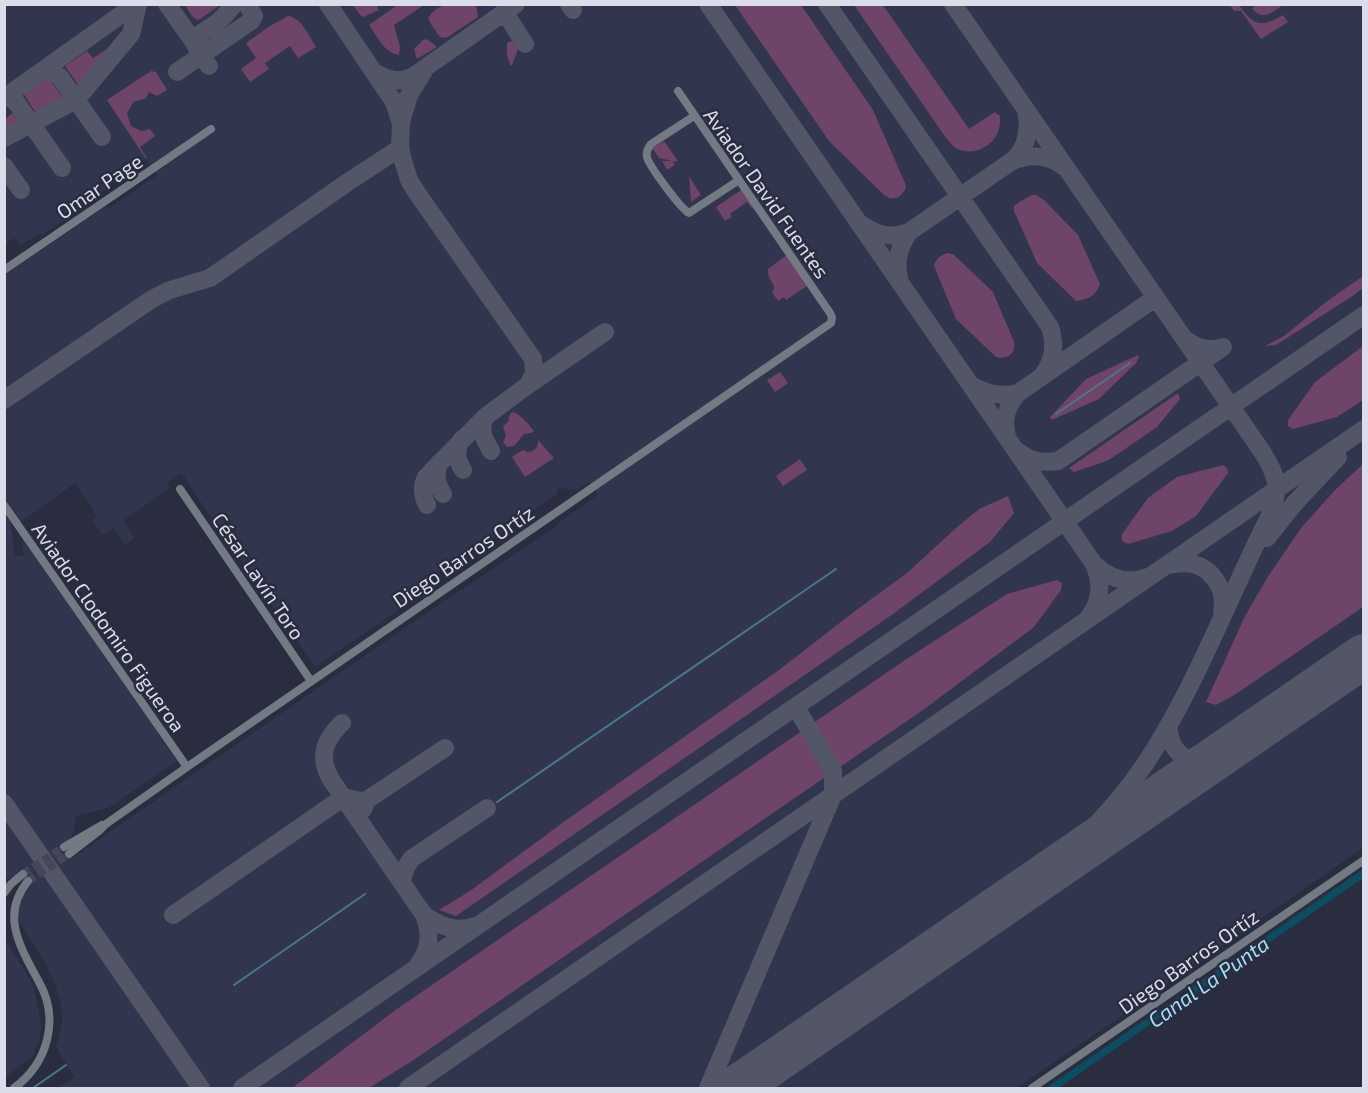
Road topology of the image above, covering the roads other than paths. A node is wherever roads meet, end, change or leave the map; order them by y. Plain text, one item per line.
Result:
1 (678, 91) dead end
2 (694, 116) junction
3 (211, 129) dead end
4 (739, 180) junction
5 (4, 270) edge
6 (830, 313) joint
7 (180, 489) dead end
8 (4, 505) edge
9 (311, 681) junction
10 (187, 767) junction
11 (66, 851) tunnel mouth
12 (1364, 860) edge
13 (23, 874) tunnel mouth
14 (28, 881) tunnel mouth
15 (4, 893) edge
16 (10, 942) dead end
17 (20, 951) junction
18 (14, 1089) edge
19 (1032, 1089) edge

1 - 2 street, Aviador David Fuentes
2 - 4 street, Aviador David Fuentes
2 - 4 street
3 - 5 street, Omar Page
4 - 6 street, Aviador David Fuentes
6 - 9 street, Diego Barros Ortíz
7 - 9 street, César Lavín Toro
8 - 10 street, Aviador Clodomiro Figueroa
9 - 10 street, Diego Barros Ortíz
10 - 11 street, Diego Barros Ortíz
12 - 19 street, Diego Barros Ortíz
13 - 15 street
14 - 17 street
16 - 17 street
17 - 18 street

